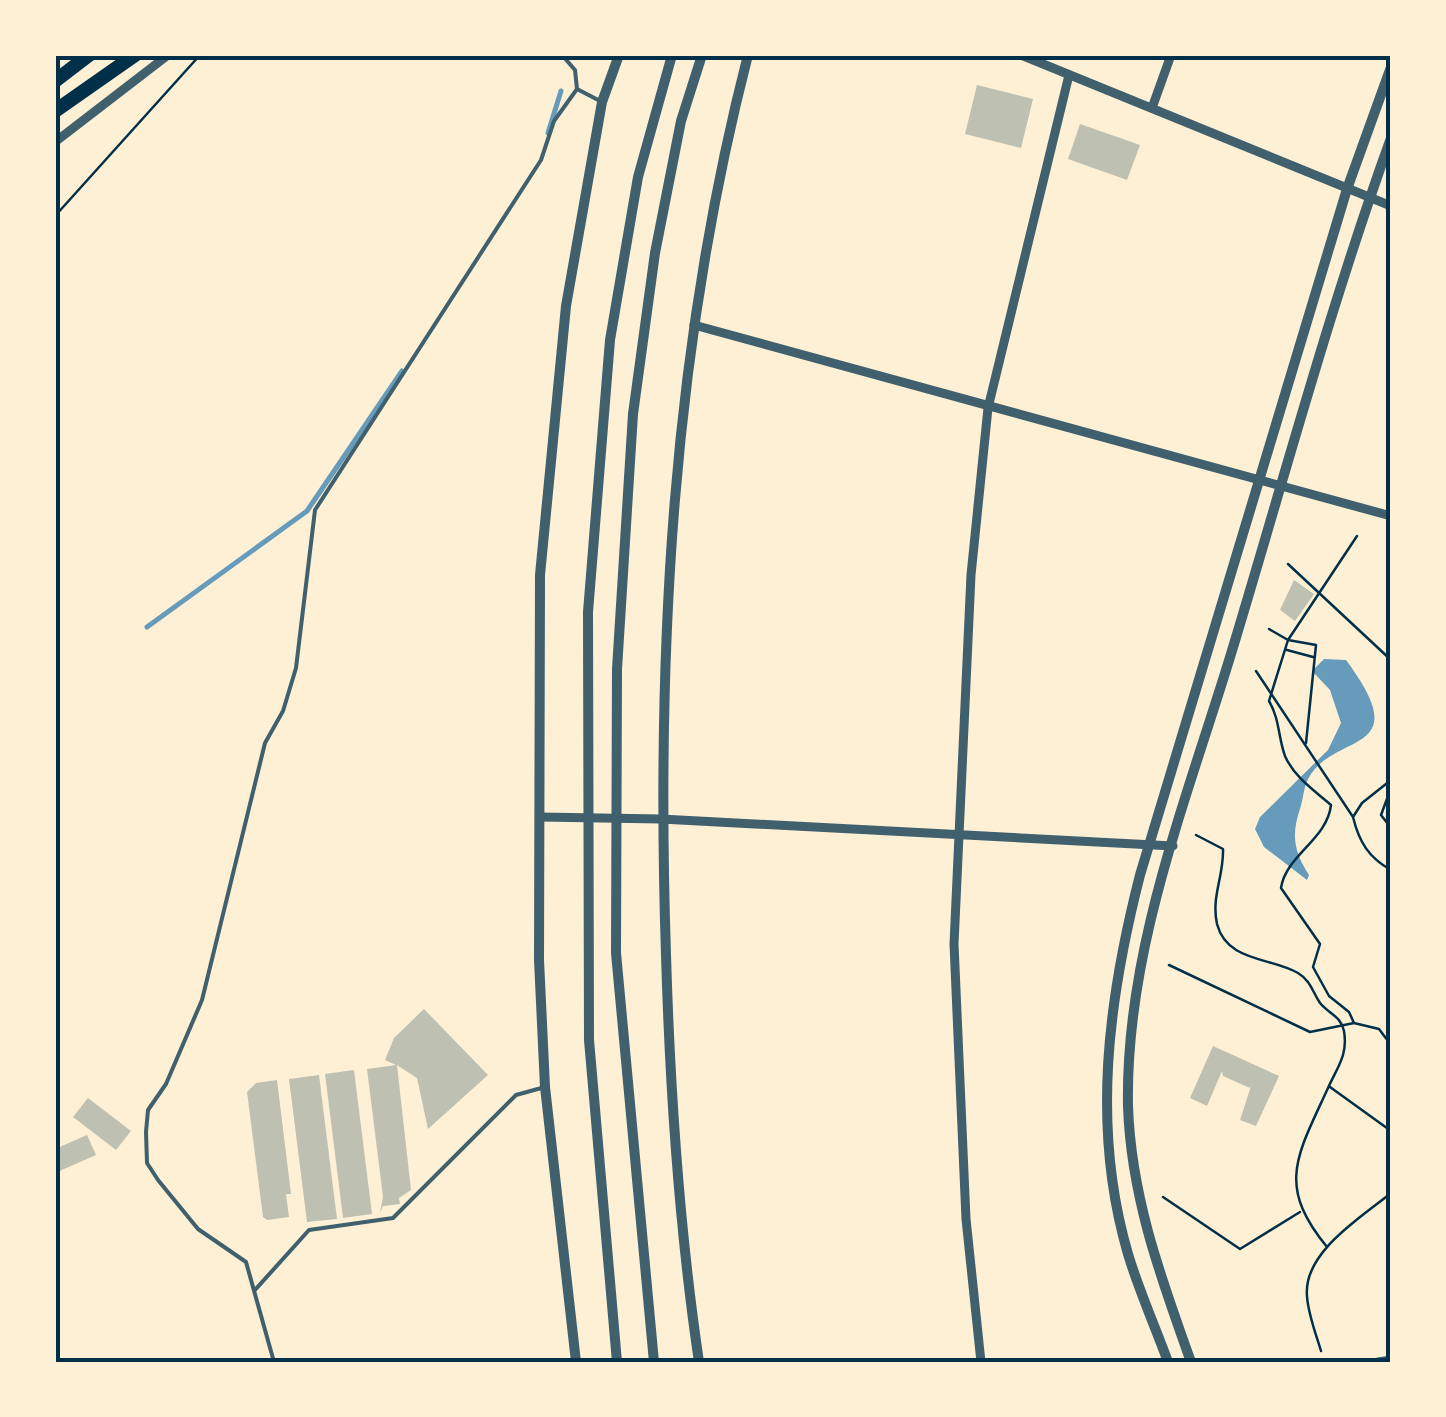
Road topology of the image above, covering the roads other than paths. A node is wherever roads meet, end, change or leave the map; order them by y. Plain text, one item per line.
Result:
1 (90, 55) edge
2 (135, 55) edge
3 (168, 55) edge
4 (562, 55) edge
5 (620, 55) edge
6 (672, 55) edge
7 (702, 55) edge
8 (748, 55) edge
9 (1021, 55) edge
10 (1171, 55) edge
11 (1391, 66) edge
12 (1070, 74) junction
13 (55, 81) edge
14 (577, 89) junction
15 (602, 102) junction
16 (1152, 108) junction
17 (55, 111) edge
18 (1391, 138) edge
19 (55, 142) edge
20 (1347, 189) junction
21 (1370, 198) junction
22 (1391, 206) edge
23 (694, 325) junction
24 (988, 408) junction
25 (1260, 480) junction
26 (1281, 487) junction
27 (1391, 516) edge
28 (540, 817) junction
29 (616, 817) junction
30 (587, 818) junction
31 (660, 819) junction
32 (957, 838) junction
33 (1150, 844) junction
34 (1174, 846) junction
35 (545, 1087) junction
36 (254, 1290) junction
37 (1391, 1360) edge
38 (274, 1362) edge
39 (576, 1362) edge
40 (618, 1362) edge
41 (654, 1362) edge
42 (699, 1362) edge
43 (981, 1362) edge
44 (1168, 1362) edge
45 (1191, 1362) edge
46 (1378, 1362) edge

1 - 13 highway
2 - 17 highway
3 - 19 street
4 - 14 lane
5 - 15 street
6 - 30 street
7 - 29 street
8 - 23 street
9 - 12 street
10 - 16 street
11 - 20 street
12 - 16 street
12 - 24 street
14 - 15 lane
14 - 36 lane
15 - 28 street
16 - 20 street
18 - 21 street
20 - 21 street
20 - 25 street
21 - 22 street
21 - 26 street
23 - 24 street
23 - 31 street
24 - 25 street
24 - 32 street
25 - 26 street
25 - 33 street
26 - 27 street
26 - 34 street
28 - 30 street
28 - 35 street
29 - 30 street
29 - 31 street
29 - 41 street
30 - 40 street
31 - 32 street
31 - 42 street
32 - 33 street
32 - 43 street
33 - 34 street
33 - 44 street
34 - 45 street
35 - 36 lane
35 - 39 street
36 - 38 lane
37 - 46 street

